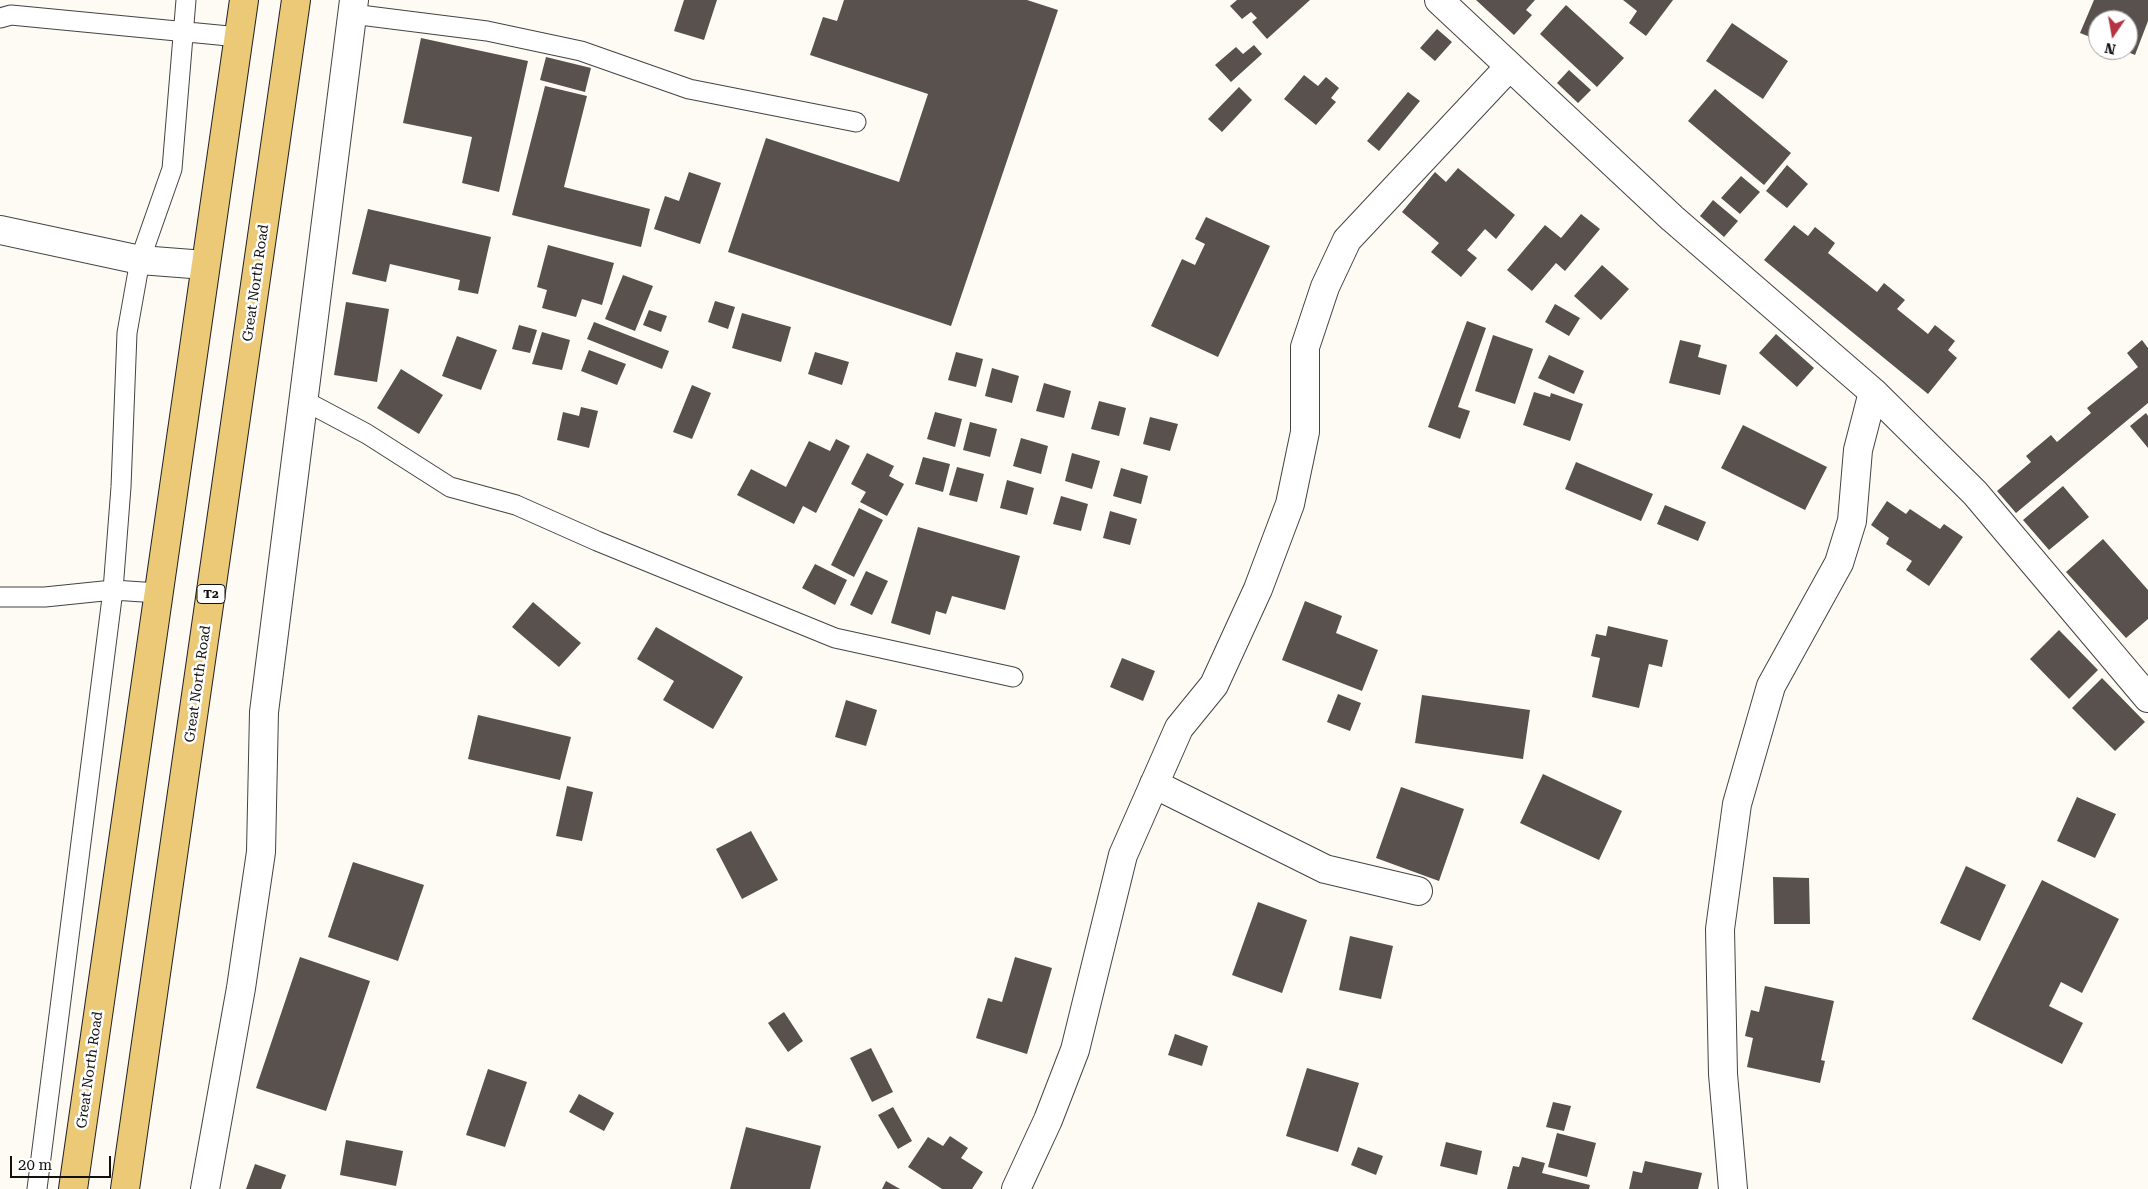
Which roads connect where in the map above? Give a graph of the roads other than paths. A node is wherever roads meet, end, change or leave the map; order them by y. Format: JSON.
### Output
{"nodes":[{"id":1,"x":186,"y":0,"type":"edge"},
{"id":2,"x":244,"y":0,"type":"edge"},
{"id":3,"x":296,"y":0,"type":"edge"},
{"id":4,"x":1439,"y":0,"type":"edge"},
{"id":5,"x":353,"y":7,"type":"edge"},
{"id":6,"x":0,"y":18,"type":"edge"},
{"id":7,"x":183,"y":33,"type":"junction"},
{"id":8,"x":238,"y":37,"type":"junction"},
{"id":9,"x":1509,"y":67,"type":"junction"},
{"id":10,"x":856,"y":122,"type":"dead end"},
{"id":11,"x":0,"y":230,"type":"edge"},
{"id":12,"x":140,"y":260,"type":"junction"},
{"id":13,"x":205,"y":265,"type":"junction"},
{"id":14,"x":1873,"y":392,"type":"junction"},
{"id":15,"x":305,"y":402,"type":"junction"},
{"id":16,"x":113,"y":590,"type":"junction"},
{"id":17,"x":158,"y":592,"type":"junction"},
{"id":18,"x":0,"y":597,"type":"edge"},
{"id":19,"x":1013,"y":677,"type":"dead end"},
{"id":20,"x":2148,"y":698,"type":"edge"},
{"id":21,"x":1154,"y":784,"type":"junction"},
{"id":22,"x":1418,"y":891,"type":"dead end"},
{"id":23,"x":37,"y":1189,"type":"edge"},
{"id":24,"x":74,"y":1189,"type":"edge"},
{"id":25,"x":125,"y":1189,"type":"edge"},
{"id":26,"x":205,"y":1189,"type":"edge"},
{"id":27,"x":1016,"y":1189,"type":"edge"},
{"id":28,"x":1733,"y":1189,"type":"edge"}],
"edges":[{"from":1,"to":7,"type":"lane"},
{"from":2,"to":8,"type":"main road","name":"Great North Road"},
{"from":3,"to":25,"type":"main road","name":"Great North Road","number":"T2"},
{"from":4,"to":9,"type":"street"},
{"from":5,"to":10,"type":"lane"},
{"from":5,"to":15,"type":"street"},
{"from":6,"to":7,"type":"lane"},
{"from":7,"to":8,"type":"lane"},
{"from":7,"to":12,"type":"lane"},
{"from":8,"to":13,"type":"main road","name":"Great North Road"},
{"from":9,"to":14,"type":"street"},
{"from":9,"to":21,"type":"street"},
{"from":11,"to":12,"type":"street"},
{"from":12,"to":13,"type":"street"},
{"from":12,"to":16,"type":"lane"},
{"from":13,"to":17,"type":"main road","name":"Great North Road"},
{"from":14,"to":20,"type":"street"},
{"from":14,"to":28,"type":"street"},
{"from":15,"to":19,"type":"lane"},
{"from":15,"to":26,"type":"street"},
{"from":16,"to":17,"type":"lane"},
{"from":16,"to":18,"type":"lane"},
{"from":16,"to":23,"type":"lane"},
{"from":17,"to":24,"type":"main road","name":"Great North Road"},
{"from":21,"to":22,"type":"street"},
{"from":21,"to":27,"type":"street"}]}
